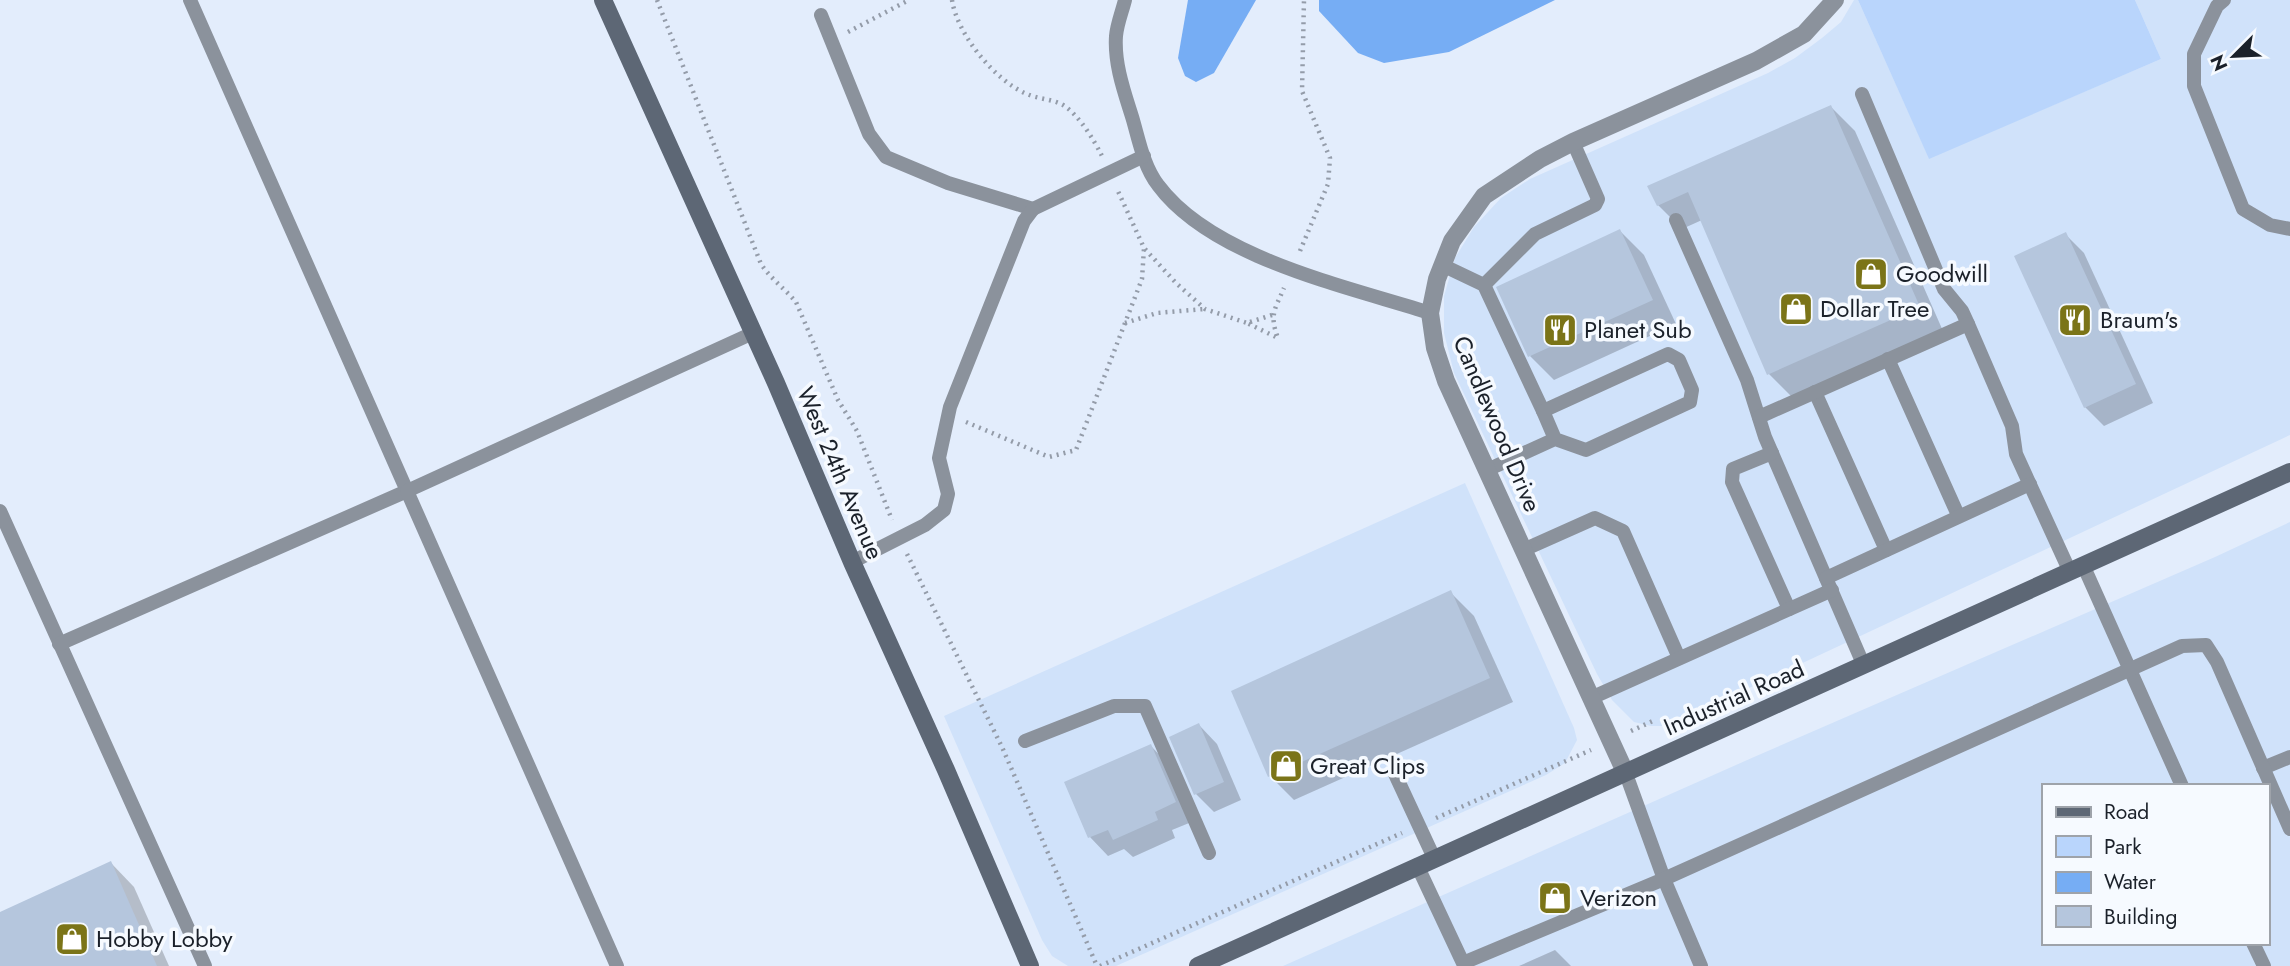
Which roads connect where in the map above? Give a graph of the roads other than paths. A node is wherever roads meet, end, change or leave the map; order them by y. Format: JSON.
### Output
{"nodes":[{"id":1,"x":190,"y":0,"type":"edge"},
{"id":2,"x":603,"y":0,"type":"edge"},
{"id":3,"x":1125,"y":0,"type":"edge"},
{"id":4,"x":1835,"y":0,"type":"edge"},
{"id":5,"x":2224,"y":0,"type":"edge"},
{"id":6,"x":821,"y":15,"type":"dead end"},
{"id":7,"x":1862,"y":94,"type":"dead end"},
{"id":8,"x":1573,"y":142,"type":"junction"},
{"id":9,"x":1144,"y":156,"type":"junction"},
{"id":10,"x":1033,"y":209,"type":"junction"},
{"id":11,"x":1676,"y":220,"type":"dead end"},
{"id":12,"x":2290,"y":229,"type":"edge"},
{"id":13,"x":1442,"y":265,"type":"junction"},
{"id":14,"x":1484,"y":285,"type":"junction"},
{"id":15,"x":1430,"y":313,"type":"junction"},
{"id":16,"x":1968,"y":324,"type":"junction"},
{"id":17,"x":753,"y":333,"type":"junction"},
{"id":18,"x":1888,"y":359,"type":"junction"},
{"id":19,"x":1815,"y":392,"type":"junction"},
{"id":20,"x":1543,"y":411,"type":"junction"},
{"id":21,"x":1759,"y":417,"type":"junction"},
{"id":22,"x":1555,"y":439,"type":"junction"},
{"id":23,"x":1772,"y":453,"type":"junction"},
{"id":24,"x":1487,"y":470,"type":"junction"},
{"id":25,"x":2290,"y":472,"type":"edge"},
{"id":26,"x":2030,"y":484,"type":"junction"},
{"id":27,"x":407,"y":491,"type":"junction"},
{"id":28,"x":0,"y":511,"type":"edge"},
{"id":29,"x":1958,"y":515,"type":"junction"},
{"id":30,"x":1523,"y":550,"type":"junction"},
{"id":31,"x":1886,"y":550,"type":"junction"},
{"id":32,"x":852,"y":562,"type":"junction"},
{"id":33,"x":2077,"y":570,"type":"junction"},
{"id":34,"x":1829,"y":584,"type":"junction"},
{"id":35,"x":1789,"y":609,"type":"junction"},
{"id":36,"x":59,"y":644,"type":"junction"},
{"id":37,"x":1679,"y":659,"type":"junction"},
{"id":38,"x":1864,"y":666,"type":"junction"},
{"id":39,"x":2129,"y":669,"type":"junction"},
{"id":40,"x":1591,"y":698,"type":"junction"},
{"id":41,"x":1025,"y":741,"type":"dead end"},
{"id":42,"x":2290,"y":757,"type":"edge"},
{"id":43,"x":2263,"y":768,"type":"junction"},
{"id":44,"x":1395,"y":774,"type":"dead end"},
{"id":45,"x":1626,"y":774,"type":"junction"},
{"id":46,"x":2181,"y":784,"type":"edge"},
{"id":47,"x":2290,"y":829,"type":"edge"},
{"id":48,"x":1209,"y":853,"type":"dead end"},
{"id":49,"x":1434,"y":858,"type":"junction"},
{"id":50,"x":1417,"y":865,"type":"junction"},
{"id":51,"x":1664,"y":878,"type":"junction"},
{"id":52,"x":2254,"y":945,"type":"edge"},
{"id":53,"x":1207,"y":964,"type":"edge"},
{"id":54,"x":205,"y":966,"type":"edge"},
{"id":55,"x":617,"y":966,"type":"edge"},
{"id":56,"x":1030,"y":966,"type":"edge"},
{"id":57,"x":1702,"y":966,"type":"edge"},
{"id":58,"x":2264,"y":966,"type":"edge"}],
"edges":[{"from":1,"to":27,"type":"lane"},
{"from":2,"to":17,"type":"street","name":"West 24th Avenue"},
{"from":3,"to":9,"type":"lane"},
{"from":4,"to":8,"type":"street","name":"Candlewood Drive"},
{"from":5,"to":12,"type":"lane"},
{"from":6,"to":10,"type":"lane"},
{"from":7,"to":16,"type":"lane"},
{"from":8,"to":13,"type":"street","name":"Candlewood Drive"},
{"from":8,"to":14,"type":"lane"},
{"from":9,"to":10,"type":"lane"},
{"from":9,"to":15,"type":"lane"},
{"from":10,"to":32,"type":"lane"},
{"from":11,"to":21,"type":"lane"},
{"from":13,"to":14,"type":"lane"},
{"from":13,"to":15,"type":"street","name":"Candlewood Drive"},
{"from":14,"to":20,"type":"lane"},
{"from":15,"to":24,"type":"street","name":"Candlewood Drive"},
{"from":16,"to":18,"type":"lane"},
{"from":16,"to":26,"type":"lane"},
{"from":17,"to":27,"type":"lane"},
{"from":17,"to":32,"type":"street","name":"West 24th Avenue"},
{"from":18,"to":19,"type":"lane"},
{"from":18,"to":29,"type":"lane"},
{"from":19,"to":21,"type":"lane"},
{"from":19,"to":31,"type":"lane"},
{"from":20,"to":22,"type":"lane"},
{"from":20,"to":22,"type":"lane"},
{"from":21,"to":23,"type":"lane"},
{"from":22,"to":24,"type":"lane"},
{"from":23,"to":34,"type":"lane"},
{"from":23,"to":35,"type":"lane"},
{"from":24,"to":30,"type":"street","name":"Candlewood Drive"},
{"from":25,"to":33,"type":"street","name":"Industrial Road"},
{"from":26,"to":29,"type":"lane"},
{"from":26,"to":33,"type":"lane"},
{"from":27,"to":36,"type":"lane"},
{"from":27,"to":55,"type":"lane"},
{"from":28,"to":36,"type":"lane"},
{"from":29,"to":31,"type":"lane"},
{"from":30,"to":37,"type":"lane"},
{"from":30,"to":40,"type":"street","name":"Candlewood Drive"},
{"from":31,"to":34,"type":"lane"},
{"from":32,"to":56,"type":"street","name":"West 24th Avenue"},
{"from":33,"to":38,"type":"street","name":"Industrial Road"},
{"from":33,"to":39,"type":"lane"},
{"from":34,"to":35,"type":"lane"},
{"from":34,"to":38,"type":"lane"},
{"from":35,"to":37,"type":"lane"},
{"from":36,"to":54,"type":"lane"},
{"from":37,"to":40,"type":"lane"},
{"from":38,"to":45,"type":"street","name":"Industrial Road"},
{"from":39,"to":43,"type":"lane"},
{"from":39,"to":46,"type":"lane"},
{"from":39,"to":51,"type":"lane"},
{"from":40,"to":45,"type":"street","name":"Candlewood Drive"},
{"from":41,"to":48,"type":"lane"},
{"from":42,"to":43,"type":"lane"},
{"from":43,"to":47,"type":"lane"},
{"from":44,"to":49,"type":"lane"},
{"from":45,"to":49,"type":"street","name":"Industrial Road"},
{"from":45,"to":51,"type":"lane"},
{"from":49,"to":50,"type":"street","name":"Industrial Road"},
{"from":50,"to":51,"type":"lane"},
{"from":50,"to":53,"type":"street","name":"Industrial Road"},
{"from":51,"to":57,"type":"lane"},
{"from":52,"to":58,"type":"lane"}]}
